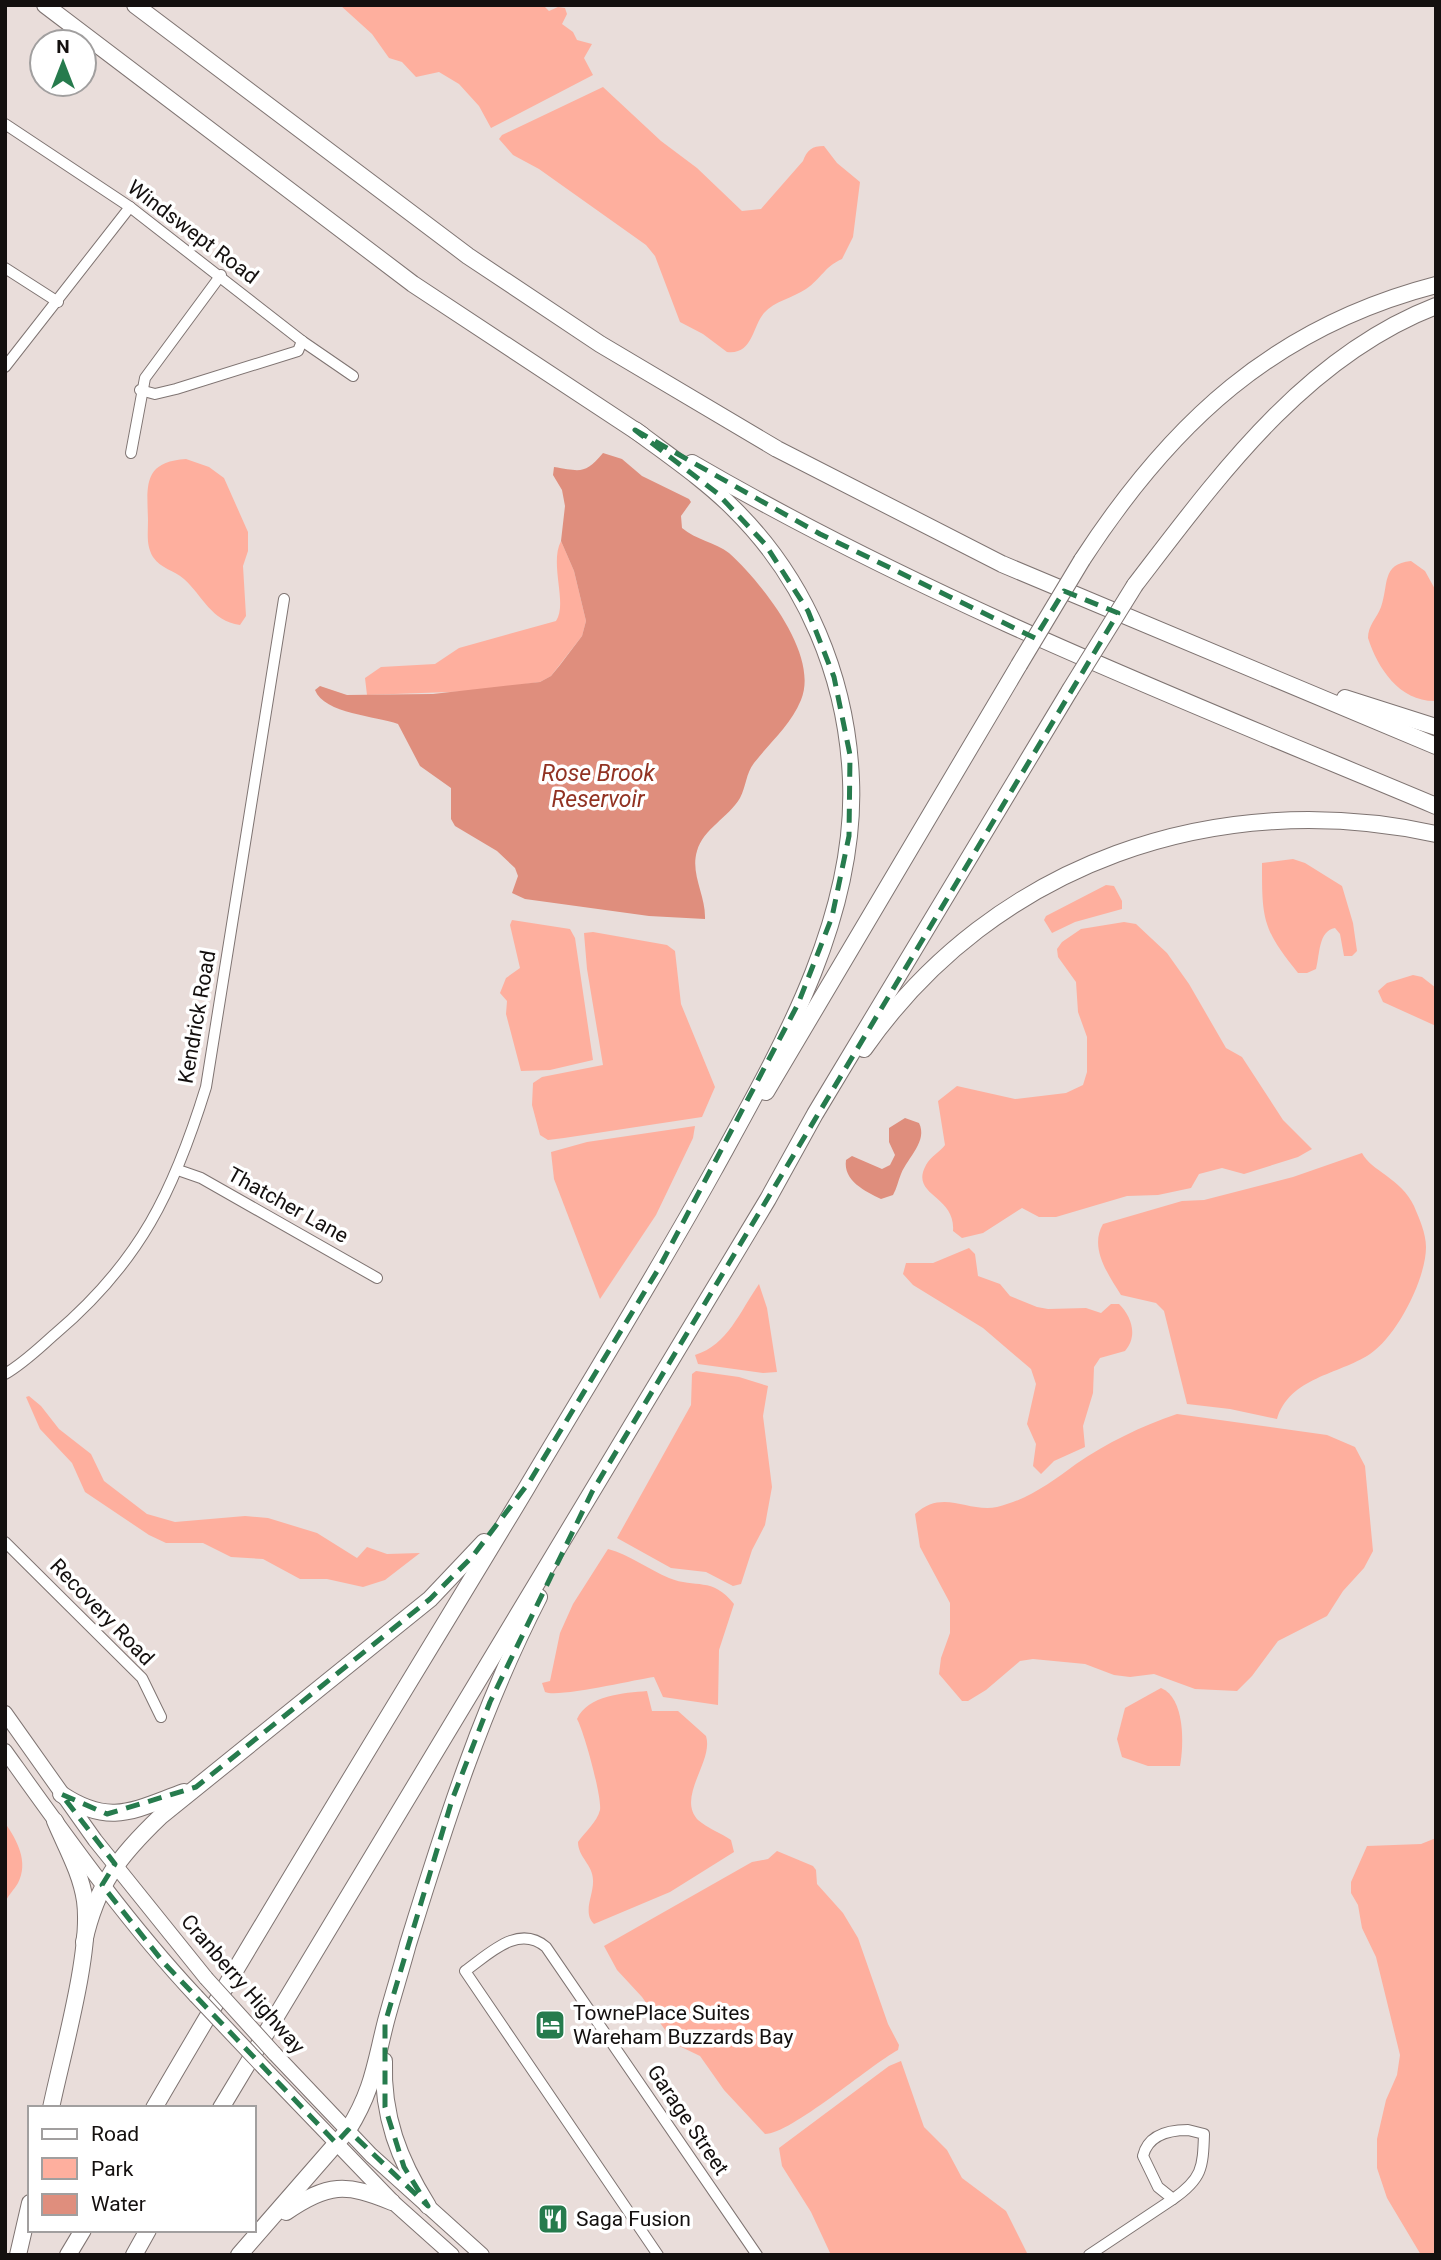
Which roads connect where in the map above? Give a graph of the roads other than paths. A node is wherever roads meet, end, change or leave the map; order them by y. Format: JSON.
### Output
{"nodes":[{"id":1,"x":45,"y":5,"type":"edge"},
{"id":2,"x":135,"y":5,"type":"edge"},
{"id":3,"x":5,"y":124,"type":"edge"},
{"id":4,"x":130,"y":207,"type":"junction"},
{"id":5,"x":5,"y":268,"type":"edge"},
{"id":6,"x":221,"y":275,"type":"junction"},
{"id":7,"x":1436,"y":285,"type":"edge"},
{"id":8,"x":58,"y":302,"type":"junction"},
{"id":9,"x":1436,"y":306,"type":"edge"},
{"id":10,"x":302,"y":341,"type":"junction"},
{"id":11,"x":5,"y":367,"type":"edge"},
{"id":12,"x":353,"y":376,"type":"dead end"},
{"id":13,"x":141,"y":390,"type":"junction"},
{"id":14,"x":635,"y":430,"type":"junction"},
{"id":15,"x":131,"y":453,"type":"dead end"},
{"id":16,"x":284,"y":599,"type":"dead end"},
{"id":17,"x":1246,"y":668,"type":"junction"},
{"id":18,"x":1436,"y":727,"type":"edge"},
{"id":19,"x":1436,"y":747,"type":"edge"},
{"id":20,"x":1436,"y":806,"type":"edge"},
{"id":21,"x":1436,"y":834,"type":"edge"},
{"id":22,"x":722,"y":1154,"type":"junction"},
{"id":23,"x":178,"y":1170,"type":"junction"},
{"id":24,"x":768,"y":1199,"type":"junction"},
{"id":25,"x":377,"y":1278,"type":"dead end"},
{"id":26,"x":5,"y":1374,"type":"edge"},
{"id":27,"x":530,"y":1482,"type":"junction"},
{"id":28,"x":592,"y":1492,"type":"junction"},
{"id":29,"x":5,"y":1542,"type":"edge"},
{"id":30,"x":5,"y":1713,"type":"edge"},
{"id":31,"x":161,"y":1717,"type":"dead end"},
{"id":32,"x":5,"y":1751,"type":"edge"},
{"id":33,"x":196,"y":1787,"type":"junction"},
{"id":34,"x":61,"y":1794,"type":"junction"},
{"id":35,"x":55,"y":1821,"type":"junction"},
{"id":36,"x":115,"y":1864,"type":"junction"},
{"id":37,"x":102,"y":1885,"type":"junction"},
{"id":38,"x":84,"y":1942,"type":"junction"},
{"id":39,"x":386,"y":2023,"type":"junction"},
{"id":40,"x":51,"y":2106,"type":"edge"},
{"id":41,"x":155,"y":2106,"type":"edge"},
{"id":42,"x":222,"y":2106,"type":"edge"},
{"id":43,"x":348,"y":2130,"type":"junction"},
{"id":44,"x":336,"y":2143,"type":"junction"},
{"id":45,"x":1173,"y":2199,"type":"junction"},
{"id":46,"x":393,"y":2202,"type":"junction"},
{"id":47,"x":428,"y":2206,"type":"junction"},
{"id":48,"x":28,"y":2212,"type":"edge"},
{"id":49,"x":267,"y":2226,"type":"junction"},
{"id":50,"x":82,"y":2232,"type":"edge"},
{"id":51,"x":147,"y":2232,"type":"edge"},
{"id":52,"x":18,"y":2255,"type":"edge"},
{"id":53,"x":68,"y":2255,"type":"edge"},
{"id":54,"x":134,"y":2255,"type":"edge"},
{"id":55,"x":239,"y":2255,"type":"edge"},
{"id":56,"x":452,"y":2255,"type":"edge"},
{"id":57,"x":482,"y":2255,"type":"edge"},
{"id":58,"x":658,"y":2255,"type":"edge"},
{"id":59,"x":757,"y":2255,"type":"edge"},
{"id":60,"x":1089,"y":2255,"type":"edge"}],
"edges":[{"from":1,"to":14,"type":"highway"},
{"from":2,"to":17,"type":"highway"},
{"from":3,"to":4,"type":"street","name":"Windswept Road"},
{"from":4,"to":6,"type":"street","name":"Windswept Road"},
{"from":4,"to":8,"type":"street"},
{"from":5,"to":8,"type":"street"},
{"from":6,"to":10,"type":"street","name":"Windswept Road"},
{"from":6,"to":13,"type":"street"},
{"from":7,"to":22,"type":"highway","bridge":true},
{"from":8,"to":11,"type":"street"},
{"from":9,"to":24,"type":"highway","bridge":true},
{"from":10,"to":12,"type":"street","name":"Windswept Road"},
{"from":10,"to":13,"type":"street"},
{"from":13,"to":15,"type":"street"},
{"from":14,"to":20,"type":"highway"},
{"from":14,"to":22,"type":"highway"},
{"from":16,"to":23,"type":"street","name":"Kendrick Road"},
{"from":17,"to":18,"type":"highway"},
{"from":17,"to":19,"type":"highway"},
{"from":21,"to":24,"type":"highway"},
{"from":22,"to":27,"type":"highway"},
{"from":23,"to":25,"type":"street","name":"Thatcher Lane"},
{"from":23,"to":26,"type":"street","name":"Kendrick Road"},
{"from":24,"to":28,"type":"highway"},
{"from":27,"to":33,"type":"highway"},
{"from":27,"to":41,"type":"highway"},
{"from":28,"to":39,"type":"highway"},
{"from":28,"to":42,"type":"highway"},
{"from":29,"to":31,"type":"street","name":"Recovery Road"},
{"from":30,"to":34,"type":"main road","name":"Cranberry Highway"},
{"from":32,"to":35,"type":"main road","name":"Cranberry Highway"},
{"from":33,"to":34,"type":"highway"},
{"from":33,"to":36,"type":"highway"},
{"from":34,"to":36,"type":"main road","name":"Cranberry Highway"},
{"from":35,"to":37,"type":"main road","name":"Cranberry Highway"},
{"from":35,"to":38,"type":"highway"},
{"from":36,"to":37,"type":"highway"},
{"from":36,"to":43,"type":"main road","name":"Cranberry Highway","bridge":true},
{"from":37,"to":38,"type":"highway"},
{"from":37,"to":44,"type":"main road","name":"Cranberry Highway","bridge":true},
{"from":38,"to":40,"type":"highway"},
{"from":39,"to":43,"type":"highway"},
{"from":39,"to":47,"type":"highway"},
{"from":43,"to":44,"type":"highway"},
{"from":43,"to":47,"type":"main road","name":"Cranberry Highway"},
{"from":44,"to":46,"type":"main road","name":"Cranberry Highway"},
{"from":44,"to":49,"type":"highway"},
{"from":45,"to":45,"type":"street"},
{"from":45,"to":60,"type":"street"},
{"from":46,"to":49,"type":"highway"},
{"from":46,"to":56,"type":"main road","name":"Cranberry Highway"},
{"from":47,"to":57,"type":"main road","name":"Cranberry Highway"},
{"from":48,"to":52,"type":"highway"},
{"from":49,"to":55,"type":"highway"},
{"from":50,"to":53,"type":"highway"},
{"from":51,"to":54,"type":"highway"},
{"from":58,"to":59,"type":"street","name":"Garage Street"}]}
